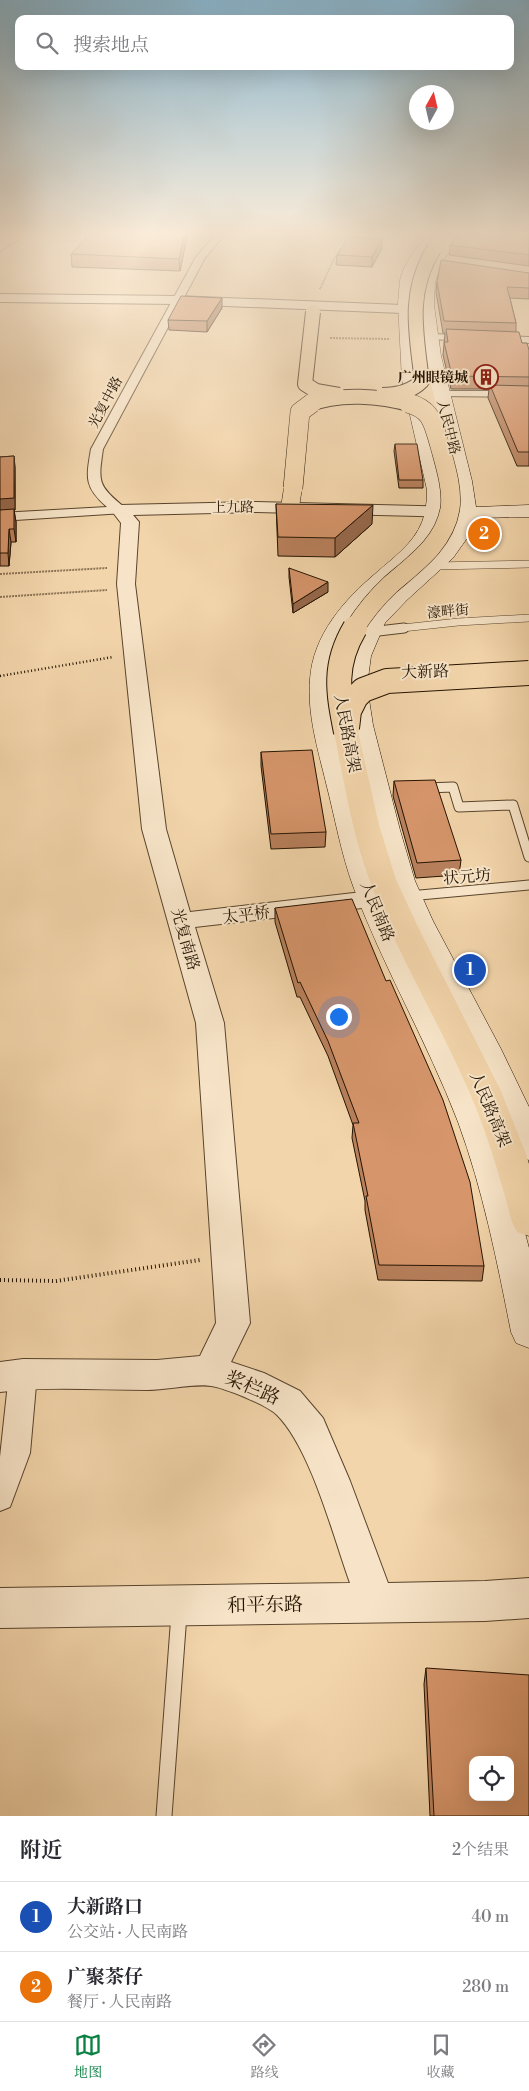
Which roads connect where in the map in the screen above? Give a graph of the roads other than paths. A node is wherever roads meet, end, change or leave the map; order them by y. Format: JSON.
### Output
{"nodes":[{"id":1,"x":168,"y":317,"type":"edge"},
{"id":2,"x":312,"y":317,"type":"edge"},
{"id":3,"x":405,"y":317,"type":"edge"},
{"id":4,"x":416,"y":317,"type":"edge"},
{"id":5,"x":428,"y":317,"type":"edge"},
{"id":6,"x":430,"y":337,"type":"junction"},
{"id":7,"x":529,"y":340,"type":"edge"},
{"id":8,"x":422,"y":381,"type":"junction"},
{"id":9,"x":441,"y":394,"type":"junction"},
{"id":10,"x":529,"y":394,"type":"edge"},
{"id":11,"x":431,"y":416,"type":"junction"},
{"id":12,"x":290,"y":507,"type":"junction"},
{"id":13,"x":119,"y":510,"type":"junction"},
{"id":14,"x":529,"y":511,"type":"edge"},
{"id":15,"x":435,"y":512,"type":"junction"},
{"id":16,"x":467,"y":513,"type":"junction"},
{"id":17,"x":0,"y":516,"type":"edge"},
{"id":18,"x":529,"y":564,"type":"edge"},
{"id":19,"x":432,"y":566,"type":"junction"},
{"id":20,"x":529,"y":618,"type":"edge"},
{"id":21,"x":370,"y":632,"type":"junction"},
{"id":22,"x":527,"y":672,"type":"edge"},
{"id":23,"x":321,"y":674,"type":"junction"},
{"id":24,"x":355,"y":674,"type":"junction"},
{"id":25,"x":346,"y":732,"type":"junction"},
{"id":26,"x":415,"y":788,"type":"edge"},
{"id":27,"x":529,"y":857,"type":"edge"},
{"id":28,"x":529,"y":885,"type":"edge"},
{"id":29,"x":408,"y":896,"type":"junction"},
{"id":30,"x":371,"y":899,"type":"junction"},
{"id":31,"x":180,"y":921,"type":"junction"},
{"id":32,"x":529,"y":1147,"type":"edge"},
{"id":33,"x":529,"y":1222,"type":"edge"},
{"id":34,"x":529,"y":1332,"type":"edge"},
{"id":35,"x":210,"y":1370,"type":"junction"},
{"id":36,"x":11,"y":1375,"type":"edge"},
{"id":37,"x":0,"y":1497,"type":"edge"},
{"id":38,"x":529,"y":1598,"type":"edge"},
{"id":39,"x":376,"y":1602,"type":"junction"},
{"id":40,"x":180,"y":1605,"type":"junction"},
{"id":41,"x":0,"y":1608,"type":"edge"},
{"id":42,"x":164,"y":1816,"type":"edge"}],
"edges":[{"from":1,"to":13,"type":"street","name":"光复中路"},
{"from":2,"to":8,"type":"main road","bridge":true},
{"from":3,"to":15,"type":"main road","name":"人民中路"},
{"from":4,"to":8,"type":"main road","name":"人民路高架","bridge":true},
{"from":5,"to":6,"type":"main road","name":"人民中路"},
{"from":6,"to":7,"type":"street"},
{"from":6,"to":9,"type":"main road","name":"人民中路"},
{"from":8,"to":11,"type":"main road","name":"人民路高架"},
{"from":9,"to":10,"type":"street"},
{"from":9,"to":16,"type":"main road","name":"人民中路"},
{"from":11,"to":12,"type":"main road","bridge":true},
{"from":11,"to":25,"type":"main road","name":"人民路高架","bridge":true},
{"from":12,"to":13,"type":"street","name":"上九路"},
{"from":12,"to":15,"type":"street","name":"上九路"},
{"from":13,"to":17,"type":"street","name":"上九路"},
{"from":13,"to":31,"type":"street","name":"光复南路"},
{"from":14,"to":16,"type":"main road"},
{"from":15,"to":16,"type":"street","name":"上九路"},
{"from":15,"to":23,"type":"main road","name":"人民南路"},
{"from":16,"to":19,"type":"main road","name":"人民南路"},
{"from":18,"to":19,"type":"lane"},
{"from":19,"to":21,"type":"main road","name":"人民南路"},
{"from":20,"to":21,"type":"lane","name":"濠畔街"},
{"from":21,"to":24,"type":"main road","name":"人民南路"},
{"from":22,"to":24,"type":"street","name":"大新路"},
{"from":22,"to":25,"type":"main road","bridge":true},
{"from":23,"to":24,"type":"street","name":"大新路"},
{"from":23,"to":30,"type":"main road","name":"人民南路"},
{"from":24,"to":29,"type":"main road","name":"人民南路"},
{"from":25,"to":33,"type":"main road","name":"人民路高架"},
{"from":26,"to":27,"type":"lane"},
{"from":28,"to":29,"type":"lane","name":"状元坊"},
{"from":29,"to":32,"type":"main road","name":"人民南路"},
{"from":30,"to":31,"type":"street","name":"太平桥"},
{"from":30,"to":34,"type":"main road","name":"人民南路"},
{"from":31,"to":35,"type":"street","name":"光复南路"},
{"from":35,"to":36,"type":"street","name":"桨栏路"},
{"from":35,"to":39,"type":"street","name":"桨栏路"},
{"from":36,"to":37,"type":"street"},
{"from":38,"to":39,"type":"street","name":"和平东路"},
{"from":39,"to":40,"type":"street","name":"和平东路"},
{"from":40,"to":41,"type":"street","name":"和平东路"},
{"from":40,"to":42,"type":"lane"}]}
